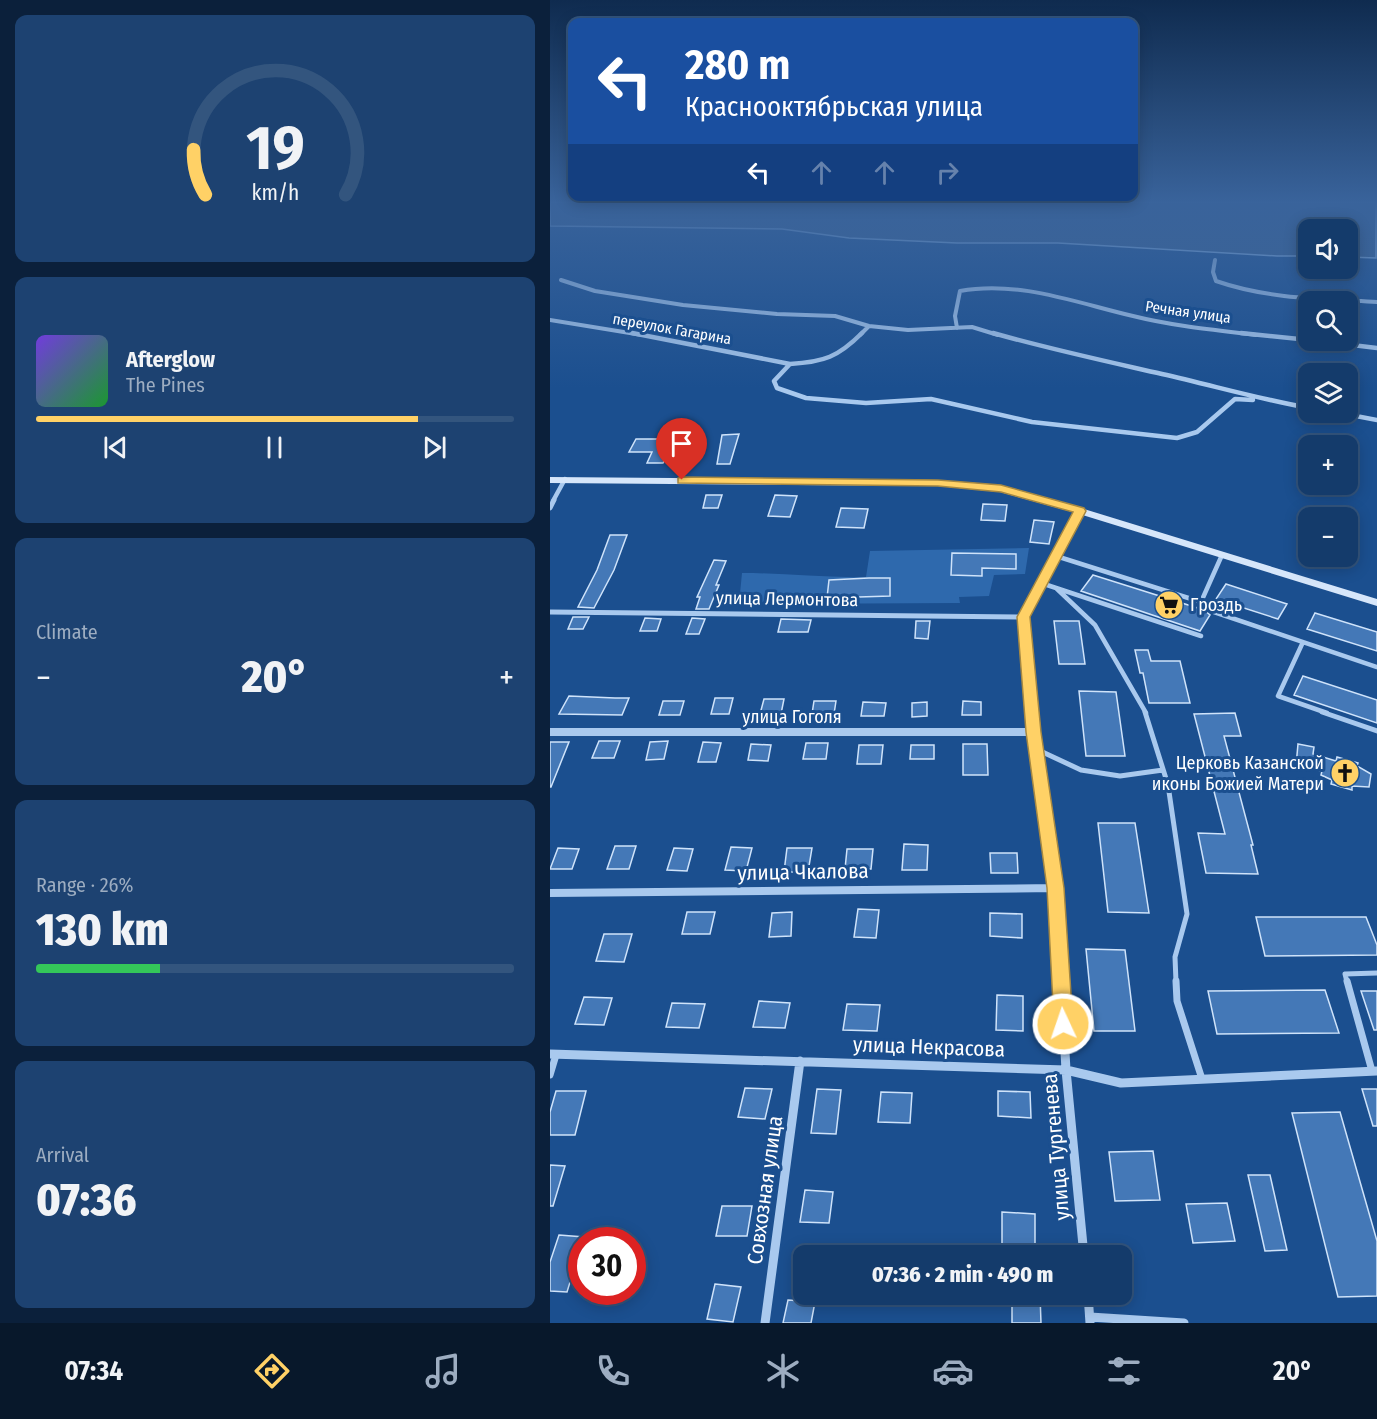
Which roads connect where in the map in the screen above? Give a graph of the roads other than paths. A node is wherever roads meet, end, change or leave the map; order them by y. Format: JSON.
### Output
{"nodes":[{"id":1,"x":1214,"y":264,"type":"edge"},
{"id":2,"x":561,"y":280,"type":"dead end"},
{"id":3,"x":1376,"y":302,"type":"edge"},
{"id":4,"x":550,"y":320,"type":"edge"},
{"id":5,"x":869,"y":326,"type":"junction"},
{"id":6,"x":957,"y":328,"type":"junction"},
{"id":7,"x":1298,"y":339,"type":"edge"},
{"id":8,"x":1358,"y":346,"type":"edge"},
{"id":9,"x":1376,"y":348,"type":"edge"},
{"id":10,"x":790,"y":364,"type":"junction"},
{"id":11,"x":1274,"y":402,"type":"junction"},
{"id":12,"x":1298,"y":406,"type":"edge"},
{"id":13,"x":1358,"y":416,"type":"edge"},
{"id":14,"x":1376,"y":420,"type":"edge"},
{"id":15,"x":565,"y":479,"type":"junction"},
{"id":16,"x":550,"y":480,"type":"edge"},
{"id":17,"x":550,"y":508,"type":"edge"},
{"id":18,"x":1080,"y":511,"type":"junction"},
{"id":19,"x":1222,"y":555,"type":"junction"},
{"id":20,"x":1056,"y":556,"type":"junction"},
{"id":21,"x":1041,"y":583,"type":"junction"},
{"id":22,"x":1056,"y":588,"type":"junction"},
{"id":23,"x":1201,"y":602,"type":"junction"},
{"id":24,"x":1376,"y":603,"type":"edge"},
{"id":25,"x":550,"y":612,"type":"edge"},
{"id":26,"x":1023,"y":617,"type":"junction"},
{"id":27,"x":1201,"y":636,"type":"dead end"},
{"id":28,"x":1303,"y":642,"type":"junction"},
{"id":29,"x":1376,"y":667,"type":"edge"},
{"id":30,"x":1376,"y":730,"type":"edge"},
{"id":31,"x":550,"y":732,"type":"edge"},
{"id":32,"x":1033,"y":732,"type":"junction"},
{"id":33,"x":1036,"y":749,"type":"junction"},
{"id":34,"x":1163,"y":770,"type":"junction"},
{"id":35,"x":1056,"y":888,"type":"junction"},
{"id":36,"x":550,"y":893,"type":"edge"},
{"id":37,"x":1376,"y":973,"type":"edge"},
{"id":38,"x":553,"y":1054,"type":"edge"},
{"id":39,"x":800,"y":1061,"type":"junction"},
{"id":40,"x":1066,"y":1070,"type":"junction"},
{"id":41,"x":1374,"y":1071,"type":"edge"},
{"id":42,"x":550,"y":1075,"type":"edge"},
{"id":43,"x":1202,"y":1079,"type":"junction"},
{"id":44,"x":1083,"y":1245,"type":"edge"},
{"id":45,"x":1089,"y":1305,"type":"edge"},
{"id":46,"x":1090,"y":1320,"type":"edge"},
{"id":47,"x":765,"y":1323,"type":"edge"},
{"id":48,"x":1184,"y":1323,"type":"edge"}],
"edges":[{"from":1,"to":3,"type":"street"},
{"from":2,"to":5,"type":"street"},
{"from":4,"to":10,"type":"street","name":"переулок Гагарина"},
{"from":5,"to":6,"type":"street"},
{"from":5,"to":10,"type":"street","name":"переулок Гагарина"},
{"from":6,"to":7,"type":"street","name":"Речная улица"},
{"from":6,"to":11,"type":"street"},
{"from":8,"to":9,"type":"street","name":"Речная улица"},
{"from":10,"to":11,"type":"street"},
{"from":11,"to":12,"type":"street"},
{"from":13,"to":14,"type":"street"},
{"from":15,"to":16,"type":"street"},
{"from":15,"to":17,"type":"street"},
{"from":15,"to":18,"type":"street"},
{"from":18,"to":19,"type":"street"},
{"from":18,"to":20,"type":"street"},
{"from":19,"to":23,"type":"lane"},
{"from":19,"to":24,"type":"street"},
{"from":20,"to":21,"type":"street"},
{"from":20,"to":23,"type":"lane"},
{"from":21,"to":22,"type":"lane"},
{"from":21,"to":26,"type":"street"},
{"from":22,"to":27,"type":"lane"},
{"from":22,"to":34,"type":"lane"},
{"from":23,"to":28,"type":"lane"},
{"from":25,"to":26,"type":"street","name":"улица Лермонтова"},
{"from":26,"to":32,"type":"street","name":"улица Тургенева"},
{"from":28,"to":29,"type":"lane"},
{"from":28,"to":30,"type":"lane"},
{"from":31,"to":32,"type":"street","name":"улица Гоголя"},
{"from":32,"to":33,"type":"street","name":"улица Тургенева"},
{"from":33,"to":34,"type":"lane"},
{"from":33,"to":35,"type":"street","name":"улица Тургенева"},
{"from":34,"to":43,"type":"lane"},
{"from":35,"to":36,"type":"street","name":"улица Чкалова"},
{"from":35,"to":40,"type":"street","name":"улица Тургенева"},
{"from":37,"to":41,"type":"lane"},
{"from":38,"to":39,"type":"street","name":"улица Некрасова"},
{"from":38,"to":42,"type":"lane"},
{"from":39,"to":40,"type":"street","name":"улица Некрасова"},
{"from":39,"to":47,"type":"street","name":"Совхозная улица"},
{"from":40,"to":43,"type":"street","name":"улица Некрасова"},
{"from":40,"to":44,"type":"street","name":"улица Тургенева"},
{"from":41,"to":43,"type":"street","name":"улица Некрасова"},
{"from":45,"to":46,"type":"street"},
{"from":46,"to":48,"type":"street"}]}
